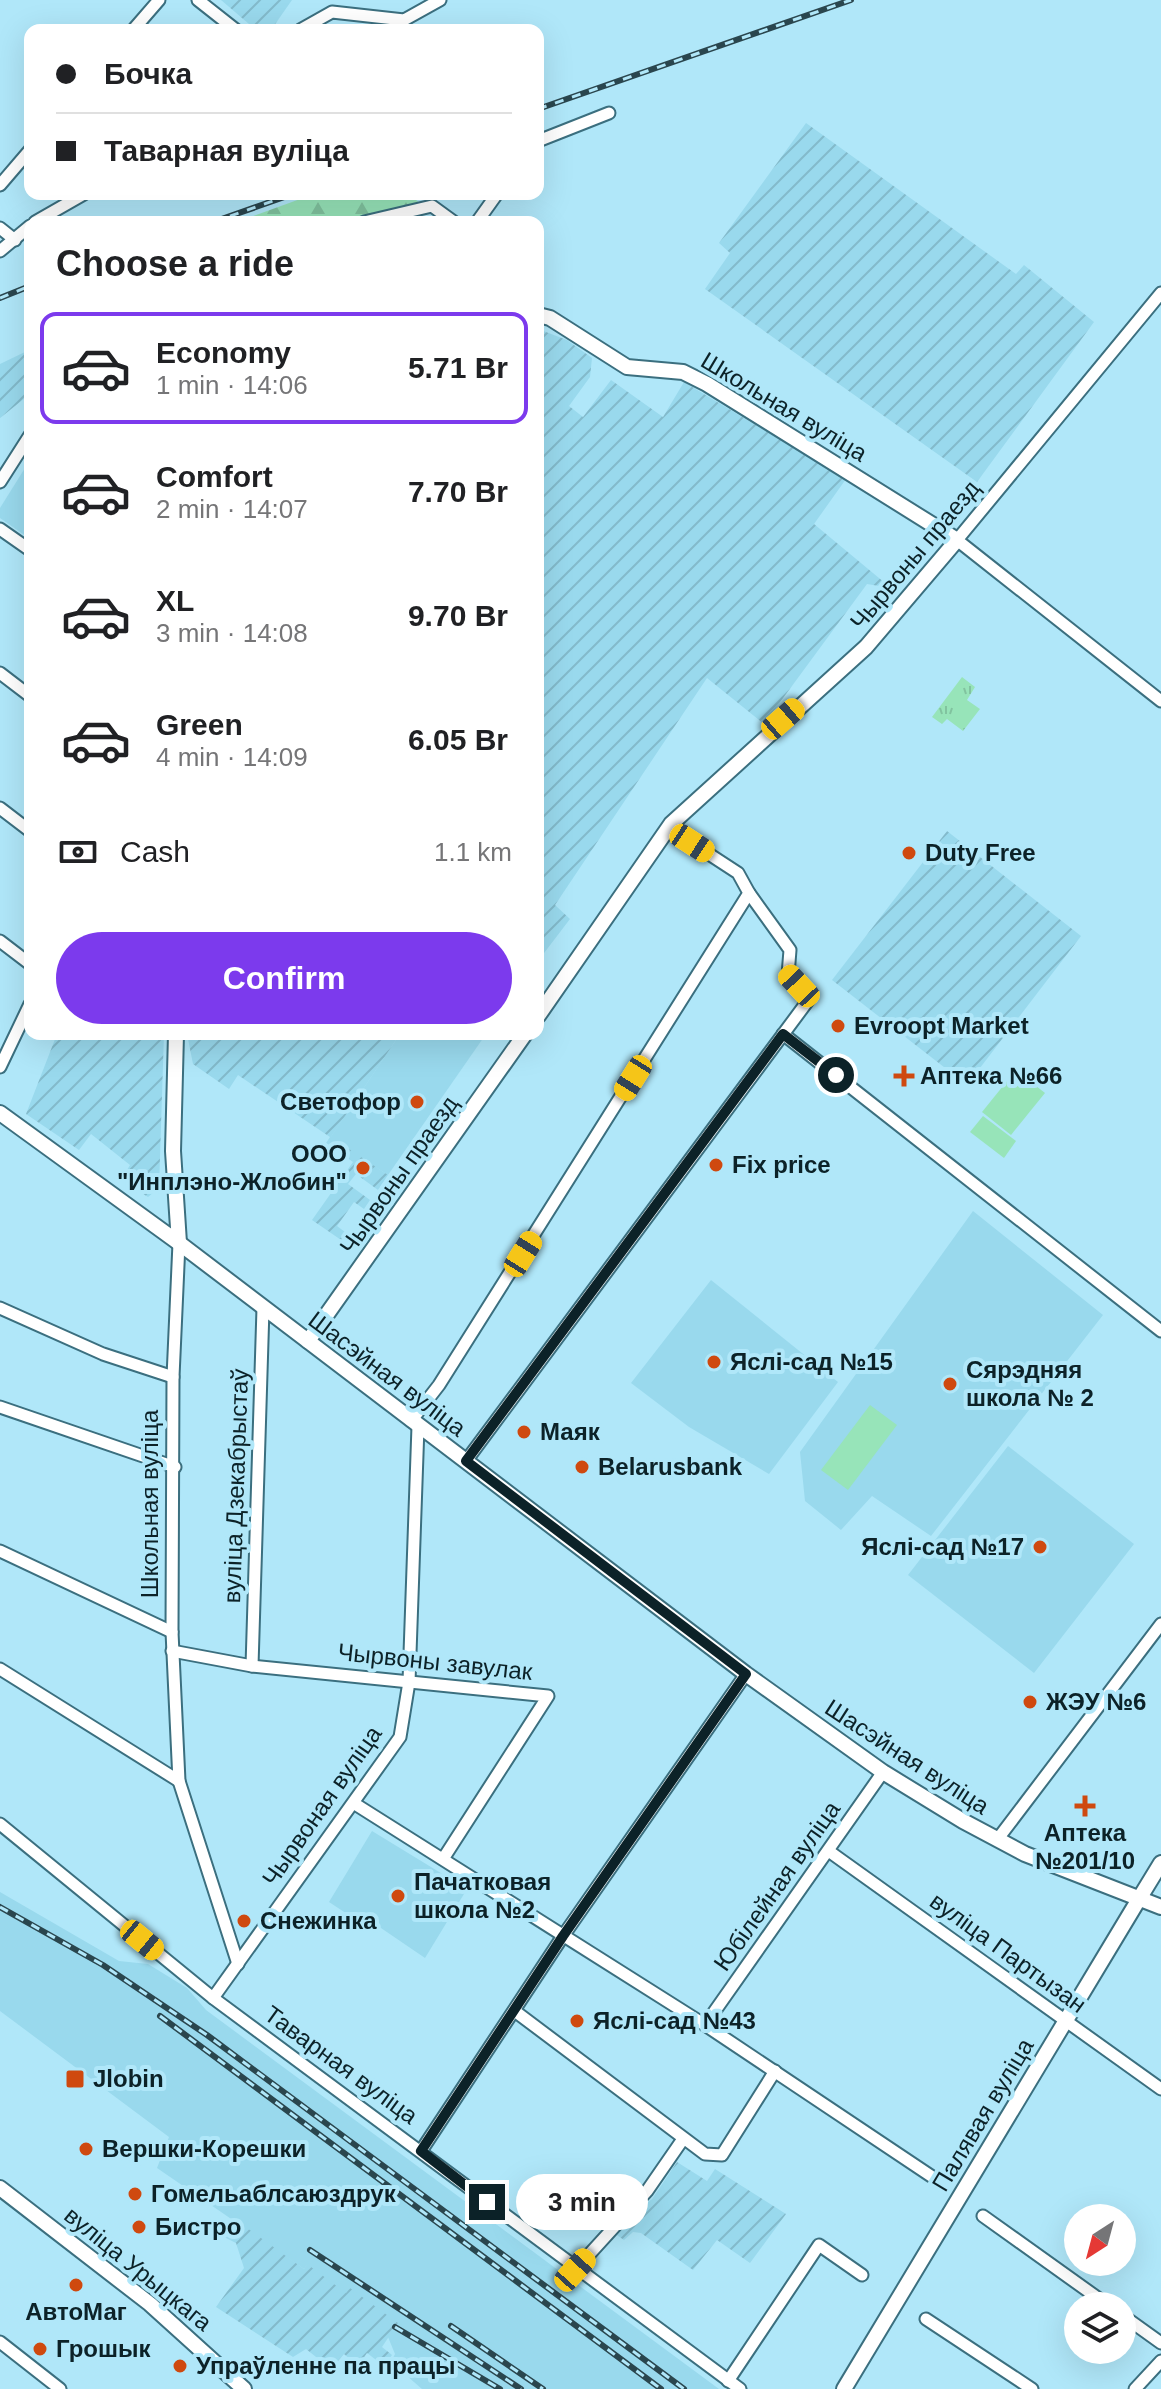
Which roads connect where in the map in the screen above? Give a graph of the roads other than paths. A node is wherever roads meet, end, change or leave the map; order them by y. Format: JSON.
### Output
{"nodes":[{"id":1,"x":159,"y":0,"type":"edge"},
{"id":2,"x":198,"y":0,"type":"edge"},
{"id":3,"x":440,"y":0,"type":"edge"},
{"id":4,"x":138,"y":24,"type":"edge"},
{"id":5,"x":228,"y":24,"type":"edge"},
{"id":6,"x":311,"y":24,"type":"edge"},
{"id":7,"x":609,"y":113,"type":"dead end"},
{"id":8,"x":544,"y":139,"type":"edge"},
{"id":9,"x":24,"y":157,"type":"edge"},
{"id":10,"x":0,"y":185,"type":"edge"},
{"id":11,"x":74,"y":200,"type":"edge"},
{"id":12,"x":46,"y":216,"type":"edge"},
{"id":13,"x":390,"y":216,"type":"edge"},
{"id":14,"x":446,"y":216,"type":"edge"},
{"id":15,"x":0,"y":228,"type":"edge"},
{"id":16,"x":24,"y":232,"type":"edge"},
{"id":17,"x":15,"y":240,"type":"junction"},
{"id":18,"x":0,"y":251,"type":"edge"},
{"id":19,"x":1161,"y":293,"type":"edge"},
{"id":20,"x":544,"y":316,"type":"edge"},
{"id":21,"x":24,"y":444,"type":"edge"},
{"id":22,"x":0,"y":482,"type":"edge"},
{"id":23,"x":0,"y":529,"type":"edge"},
{"id":24,"x":957,"y":540,"type":"junction"},
{"id":25,"x":24,"y":546,"type":"edge"},
{"id":26,"x":0,"y":673,"type":"edge"},
{"id":27,"x":24,"y":691,"type":"edge"},
{"id":28,"x":1161,"y":701,"type":"edge"},
{"id":29,"x":0,"y":808,"type":"edge"},
{"id":30,"x":24,"y":826,"type":"edge"},
{"id":31,"x":669,"y":828,"type":"junction"},
{"id":32,"x":749,"y":893,"type":"junction"},
{"id":33,"x":0,"y":941,"type":"edge"},
{"id":34,"x":24,"y":959,"type":"edge"},
{"id":35,"x":544,"y":1007,"type":"edge"},
{"id":36,"x":24,"y":1017,"type":"edge"},
{"id":37,"x":783,"y":1034,"type":"junction"},
{"id":38,"x":176,"y":1040,"type":"edge"},
{"id":39,"x":521,"y":1040,"type":"edge"},
{"id":40,"x":0,"y":1067,"type":"edge"},
{"id":41,"x":0,"y":1113,"type":"edge"},
{"id":42,"x":179,"y":1243,"type":"junction"},
{"id":43,"x":0,"y":1308,"type":"edge"},
{"id":44,"x":263,"y":1308,"type":"junction"},
{"id":45,"x":1161,"y":1331,"type":"edge"},
{"id":46,"x":308,"y":1341,"type":"junction"},
{"id":47,"x":173,"y":1377,"type":"junction"},
{"id":48,"x":0,"y":1407,"type":"edge"},
{"id":49,"x":414,"y":1423,"type":"junction"},
{"id":50,"x":466,"y":1461,"type":"junction"},
{"id":51,"x":175,"y":1467,"type":"junction"},
{"id":52,"x":0,"y":1551,"type":"edge"},
{"id":53,"x":1161,"y":1624,"type":"edge"},
{"id":54,"x":172,"y":1632,"type":"junction"},
{"id":55,"x":172,"y":1651,"type":"junction"},
{"id":56,"x":252,"y":1666,"type":"junction"},
{"id":57,"x":0,"y":1669,"type":"edge"},
{"id":58,"x":746,"y":1674,"type":"junction"},
{"id":59,"x":409,"y":1682,"type":"junction"},
{"id":60,"x":883,"y":1772,"type":"junction"},
{"id":61,"x":179,"y":1781,"type":"junction"},
{"id":62,"x":355,"y":1804,"type":"junction"},
{"id":63,"x":0,"y":1824,"type":"edge"},
{"id":64,"x":997,"y":1840,"type":"junction"},
{"id":65,"x":830,"y":1852,"type":"junction"},
{"id":66,"x":443,"y":1859,"type":"junction"},
{"id":67,"x":1161,"y":1863,"type":"edge"},
{"id":68,"x":1139,"y":1899,"type":"junction"},
{"id":69,"x":1161,"y":1907,"type":"edge"},
{"id":70,"x":563,"y":1936,"type":"junction"},
{"id":71,"x":238,"y":1964,"type":"junction"},
{"id":72,"x":213,"y":1998,"type":"junction"},
{"id":73,"x":516,"y":2012,"type":"junction"},
{"id":74,"x":1065,"y":2021,"type":"junction"},
{"id":75,"x":705,"y":2025,"type":"junction"},
{"id":76,"x":775,"y":2071,"type":"junction"},
{"id":77,"x":1161,"y":2089,"type":"edge"},
{"id":78,"x":683,"y":2139,"type":"junction"},
{"id":79,"x":421,"y":2151,"type":"junction"},
{"id":80,"x":931,"y":2176,"type":"dead end"},
{"id":81,"x":0,"y":2188,"type":"edge"},
{"id":82,"x":983,"y":2216,"type":"dead end"},
{"id":83,"x":575,"y":2270,"type":"junction"},
{"id":84,"x":862,"y":2275,"type":"dead end"},
{"id":85,"x":1089,"y":2292,"type":"edge"},
{"id":86,"x":926,"y":2319,"type":"dead end"},
{"id":87,"x":1136,"y":2325,"type":"edge"},
{"id":88,"x":0,"y":2342,"type":"edge"},
{"id":89,"x":1161,"y":2343,"type":"edge"},
{"id":90,"x":1161,"y":2361,"type":"edge"},
{"id":91,"x":728,"y":2381,"type":"junction"},
{"id":92,"x":847,"y":2384,"type":"edge"},
{"id":93,"x":60,"y":2389,"type":"edge"},
{"id":94,"x":244,"y":2389,"type":"edge"},
{"id":95,"x":740,"y":2389,"type":"edge"},
{"id":96,"x":1032,"y":2389,"type":"edge"},
{"id":97,"x":1135,"y":2389,"type":"edge"}],
"edges":[{"from":1,"to":4,"type":"street"},
{"from":2,"to":5,"type":"street"},
{"from":3,"to":6,"type":"street"},
{"from":7,"to":8,"type":"street"},
{"from":9,"to":10,"type":"street"},
{"from":11,"to":12,"type":"street"},
{"from":13,"to":14,"type":"street"},
{"from":15,"to":17,"type":"street"},
{"from":16,"to":17,"type":"street"},
{"from":17,"to":18,"type":"street"},
{"from":19,"to":24,"type":"street","name":"Чырвоны праезд"},
{"from":20,"to":24,"type":"main road","name":"Школьная вуліца"},
{"from":21,"to":22,"type":"street"},
{"from":23,"to":25,"type":"street"},
{"from":24,"to":28,"type":"street"},
{"from":24,"to":31,"type":"main road","name":"Чырвоны праезд"},
{"from":26,"to":27,"type":"street"},
{"from":29,"to":30,"type":"street"},
{"from":31,"to":32,"type":"street"},
{"from":31,"to":35,"type":"main road","name":"Чырвоны праезд"},
{"from":32,"to":37,"type":"street"},
{"from":32,"to":49,"type":"street"},
{"from":33,"to":34,"type":"street"},
{"from":36,"to":40,"type":"street"},
{"from":37,"to":45,"type":"street"},
{"from":37,"to":50,"type":"street"},
{"from":38,"to":42,"type":"main road","name":"Школьная вуліца"},
{"from":39,"to":46,"type":"main road","name":"Чырвоны праезд"},
{"from":41,"to":42,"type":"main road","name":"Шасэйная вуліца"},
{"from":42,"to":44,"type":"main road","name":"Шасэйная вуліца"},
{"from":42,"to":47,"type":"street","name":"Школьная вуліца"},
{"from":43,"to":47,"type":"street"},
{"from":44,"to":46,"type":"main road","name":"Шасэйная вуліца"},
{"from":44,"to":56,"type":"street","name":"вуліца Дзекабрыстаў"},
{"from":46,"to":49,"type":"main road","name":"Шасэйная вуліца"},
{"from":47,"to":51,"type":"street","name":"Школьная вуліца"},
{"from":48,"to":51,"type":"street"},
{"from":49,"to":50,"type":"main road","name":"Шасэйная вуліца"},
{"from":49,"to":59,"type":"street","name":"Чырвоная вуліца"},
{"from":50,"to":58,"type":"main road","name":"Шасэйная вуліца"},
{"from":51,"to":54,"type":"street","name":"Школьная вуліца"},
{"from":52,"to":54,"type":"street"},
{"from":53,"to":64,"type":"street"},
{"from":54,"to":55,"type":"street","name":"Школьная вуліца"},
{"from":55,"to":56,"type":"street","name":"Чырвоны завулак"},
{"from":55,"to":61,"type":"street","name":"Школьная вуліца"},
{"from":56,"to":59,"type":"street","name":"Чырвоны завулак"},
{"from":57,"to":61,"type":"street"},
{"from":58,"to":60,"type":"main road","name":"Шасэйная вуліца"},
{"from":58,"to":70,"type":"street"},
{"from":59,"to":62,"type":"street","name":"Чырвоная вуліца"},
{"from":59,"to":66,"type":"street","name":"Чырвоны завулак"},
{"from":60,"to":64,"type":"main road","name":"Шасэйная вуліца"},
{"from":60,"to":65,"type":"street","name":"Юбілейная вуліца"},
{"from":61,"to":71,"type":"street","name":"Школьная вуліца"},
{"from":62,"to":66,"type":"street"},
{"from":62,"to":71,"type":"street","name":"Чырвоная вуліца"},
{"from":63,"to":72,"type":"street","name":"Таварная вуліца"},
{"from":64,"to":68,"type":"main road","name":"Шасэйная вуліца"},
{"from":65,"to":74,"type":"street","name":"вуліца Партызан"},
{"from":65,"to":75,"type":"street","name":"Юбілейная вуліца"},
{"from":66,"to":70,"type":"street"},
{"from":67,"to":68,"type":"main road","name":"Палявая вуліца"},
{"from":68,"to":69,"type":"main road","name":"Шасэйная вуліца"},
{"from":68,"to":74,"type":"main road","name":"Палявая вуліца"},
{"from":70,"to":73,"type":"street"},
{"from":70,"to":75,"type":"street"},
{"from":71,"to":72,"type":"street","name":"Чырвоная вуліца"},
{"from":72,"to":79,"type":"street","name":"Таварная вуліца"},
{"from":73,"to":78,"type":"street"},
{"from":73,"to":79,"type":"street"},
{"from":74,"to":77,"type":"street","name":"вуліца Партызан"},
{"from":74,"to":92,"type":"main road","name":"Палявая вуліца"},
{"from":75,"to":76,"type":"street"},
{"from":76,"to":78,"type":"street"},
{"from":76,"to":80,"type":"street"},
{"from":78,"to":83,"type":"street"},
{"from":79,"to":83,"type":"street","name":"Таварная вуліца"},
{"from":81,"to":94,"type":"main road","name":"вуліца Урыцкага"},
{"from":82,"to":85,"type":"street"},
{"from":83,"to":91,"type":"street","name":"Таварная вуліца"},
{"from":84,"to":91,"type":"street"},
{"from":86,"to":96,"type":"street"},
{"from":87,"to":89,"type":"street"},
{"from":88,"to":93,"type":"street"},
{"from":90,"to":97,"type":"street"},
{"from":91,"to":95,"type":"street","name":"Таварная вуліца"}]}
